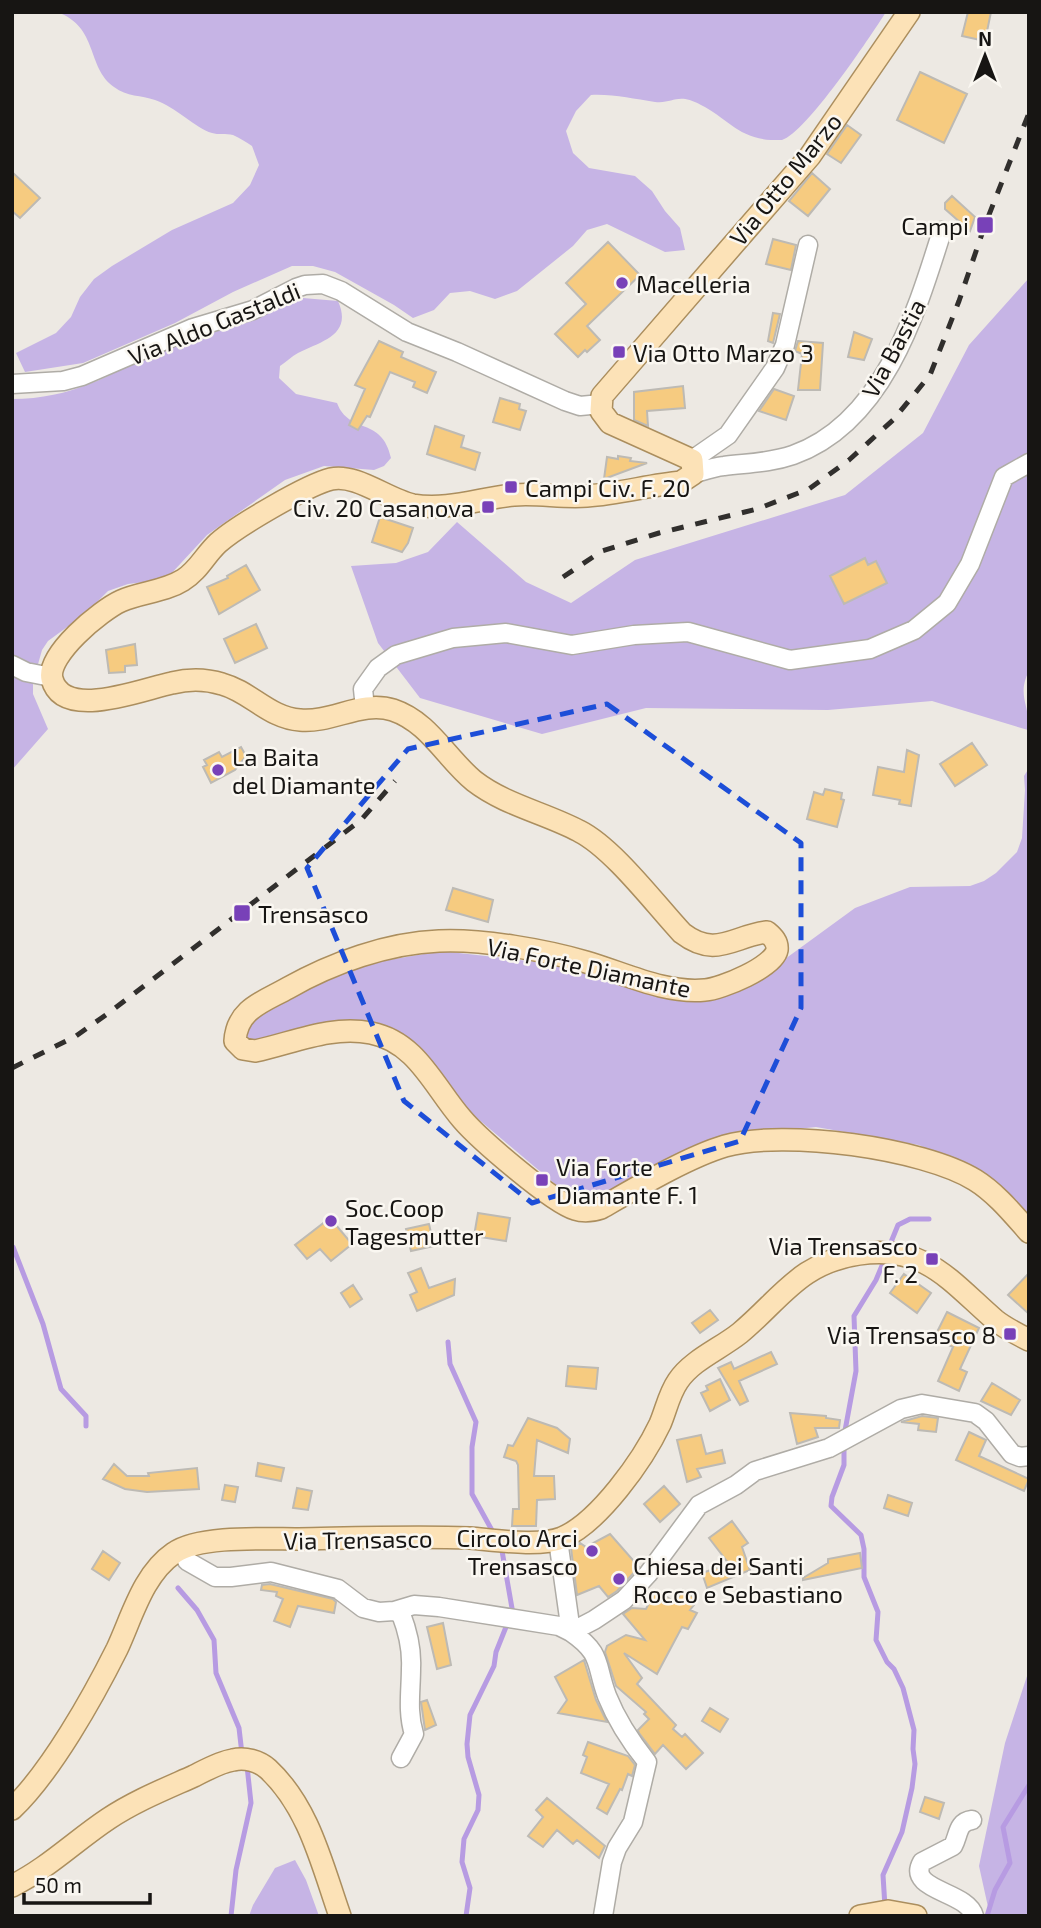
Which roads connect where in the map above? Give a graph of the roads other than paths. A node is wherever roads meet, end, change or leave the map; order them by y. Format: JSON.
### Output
{"nodes":[{"id":1,"x":909,"y":12,"type":"edge"},
{"id":2,"x":942,"y":231,"type":"dead end"},
{"id":3,"x":808,"y":245,"type":"dead end"},
{"id":4,"x":12,"y":384,"type":"edge"},
{"id":5,"x":601,"y":404,"type":"junction"},
{"id":6,"x":1029,"y":463,"type":"edge"},
{"id":7,"x":692,"y":467,"type":"junction"},
{"id":8,"x":12,"y":665,"type":"edge"},
{"id":9,"x":51,"y":677,"type":"junction"},
{"id":10,"x":365,"y":708,"type":"junction"},
{"id":11,"x":1029,"y":1232,"type":"edge"},
{"id":12,"x":1029,"y":1340,"type":"edge"},
{"id":13,"x":1029,"y":1456,"type":"edge"},
{"id":14,"x":558,"y":1539,"type":"junction"},
{"id":15,"x":187,"y":1561,"type":"dead end"},
{"id":16,"x":394,"y":1611,"type":"junction"},
{"id":17,"x":571,"y":1632,"type":"junction"},
{"id":18,"x":401,"y":1758,"type":"dead end"},
{"id":19,"x":12,"y":1809,"type":"edge"},
{"id":20,"x":972,"y":1820,"type":"dead end"},
{"id":21,"x":12,"y":1886,"type":"edge"},
{"id":22,"x":340,"y":1916,"type":"edge"},
{"id":23,"x":603,"y":1916,"type":"edge"},
{"id":24,"x":860,"y":1916,"type":"edge"},
{"id":25,"x":916,"y":1916,"type":"edge"},
{"id":26,"x":974,"y":1916,"type":"edge"}],
"edges":[{"from":1,"to":5,"type":"main road","name":"Via Otto Marzo"},
{"from":2,"to":7,"type":"street","name":"Via Bastia"},
{"from":3,"to":7,"type":"street"},
{"from":4,"to":5,"type":"street","name":"Via Aldo Gastaldi"},
{"from":5,"to":7,"type":"main road"},
{"from":6,"to":10,"type":"street"},
{"from":7,"to":9,"type":"main road"},
{"from":8,"to":9,"type":"street"},
{"from":9,"to":10,"type":"main road"},
{"from":10,"to":11,"type":"main road","name":"Via Forte Diamante"},
{"from":12,"to":14,"type":"main road","name":"Via Trensasco"},
{"from":13,"to":17,"type":"street"},
{"from":14,"to":17,"type":"street"},
{"from":14,"to":19,"type":"main road","name":"Via Trensasco"},
{"from":15,"to":16,"type":"street"},
{"from":16,"to":17,"type":"street"},
{"from":16,"to":18,"type":"street"},
{"from":17,"to":23,"type":"street"},
{"from":20,"to":26,"type":"street"},
{"from":21,"to":22,"type":"main road"},
{"from":24,"to":25,"type":"main road"}]}
